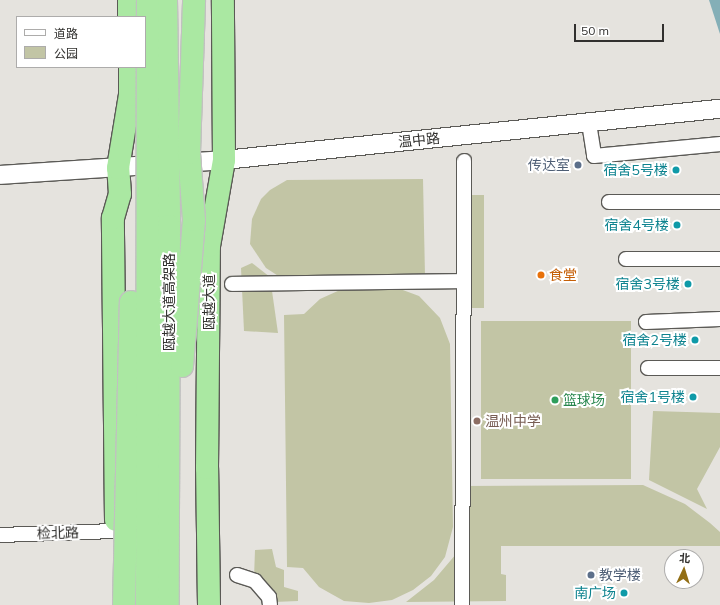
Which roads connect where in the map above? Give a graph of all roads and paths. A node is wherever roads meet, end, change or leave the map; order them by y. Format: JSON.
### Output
{"nodes":[{"id":1,"x":129,"y":0,"type":"edge"},
{"id":2,"x":148,"y":0,"type":"edge"},
{"id":3,"x":166,"y":0,"type":"edge"},
{"id":4,"x":194,"y":0,"type":"edge"},
{"id":5,"x":223,"y":0,"type":"edge"},
{"id":6,"x":129,"y":16,"type":"edge"},
{"id":7,"x":130,"y":68,"type":"edge"},
{"id":8,"x":720,"y":109,"type":"edge"},
{"id":9,"x":589,"y":123,"type":"junction"},
{"id":10,"x":720,"y":144,"type":"edge"},
{"id":11,"x":224,"y":160,"type":"junction"},
{"id":12,"x":464,"y":161,"type":"dead end"},
{"id":13,"x":118,"y":168,"type":"junction"},
{"id":14,"x":0,"y":174,"type":"edge"},
{"id":15,"x":120,"y":194,"type":"junction"},
{"id":16,"x":609,"y":202,"type":"dead end"},
{"id":17,"x":720,"y":202,"type":"edge"},
{"id":18,"x":626,"y":259,"type":"dead end"},
{"id":19,"x":720,"y":259,"type":"edge"},
{"id":20,"x":463,"y":282,"type":"junction"},
{"id":21,"x":232,"y":284,"type":"dead end"},
{"id":22,"x":720,"y":319,"type":"edge"},
{"id":23,"x":646,"y":322,"type":"dead end"},
{"id":24,"x":648,"y":368,"type":"dead end"},
{"id":25,"x":720,"y":368,"type":"edge"},
{"id":26,"x":168,"y":488,"type":"junction"},
{"id":27,"x":116,"y":531,"type":"junction"},
{"id":28,"x":0,"y":535,"type":"edge"},
{"id":29,"x":237,"y":574,"type":"dead end"},
{"id":30,"x":124,"y":605,"type":"edge"},
{"id":31,"x":128,"y":605,"type":"edge"},
{"id":32,"x":147,"y":605,"type":"edge"},
{"id":33,"x":168,"y":605,"type":"edge"},
{"id":34,"x":208,"y":605,"type":"edge"},
{"id":35,"x":270,"y":605,"type":"edge"},
{"id":36,"x":462,"y":605,"type":"edge"}],
"edges":[{"from":1,"to":6,"type":"highway"},
{"from":2,"to":32,"type":"highway","name":"瓯越大道高架路","bridge":true},
{"from":3,"to":26,"type":"highway","name":"瓯越大道高架路","bridge":true},
{"from":4,"to":26,"type":"highway","bridge":true},
{"from":5,"to":11,"type":"highway","name":"瓯越大道"},
{"from":7,"to":13,"type":"highway"},
{"from":8,"to":9,"type":"street","name":"温中路"},
{"from":9,"to":10,"type":"street"},
{"from":9,"to":11,"type":"street","name":"温中路"},
{"from":11,"to":13,"type":"street","name":"温中路"},
{"from":11,"to":34,"type":"highway","name":"瓯越大道"},
{"from":12,"to":20,"type":"street"},
{"from":13,"to":14,"type":"street","name":"温中路"},
{"from":13,"to":15,"type":"highway"},
{"from":15,"to":27,"type":"highway"},
{"from":15,"to":30,"type":"highway","bridge":true},
{"from":16,"to":17,"type":"street"},
{"from":18,"to":19,"type":"street"},
{"from":20,"to":21,"type":"street"},
{"from":20,"to":36,"type":"street"},
{"from":22,"to":23,"type":"street"},
{"from":24,"to":25,"type":"street"},
{"from":26,"to":33,"type":"highway","name":"瓯越大道高架路","bridge":true},
{"from":27,"to":28,"type":"street","name":"检北路"},
{"from":27,"to":31,"type":"highway"},
{"from":29,"to":35,"type":"street"}]}
